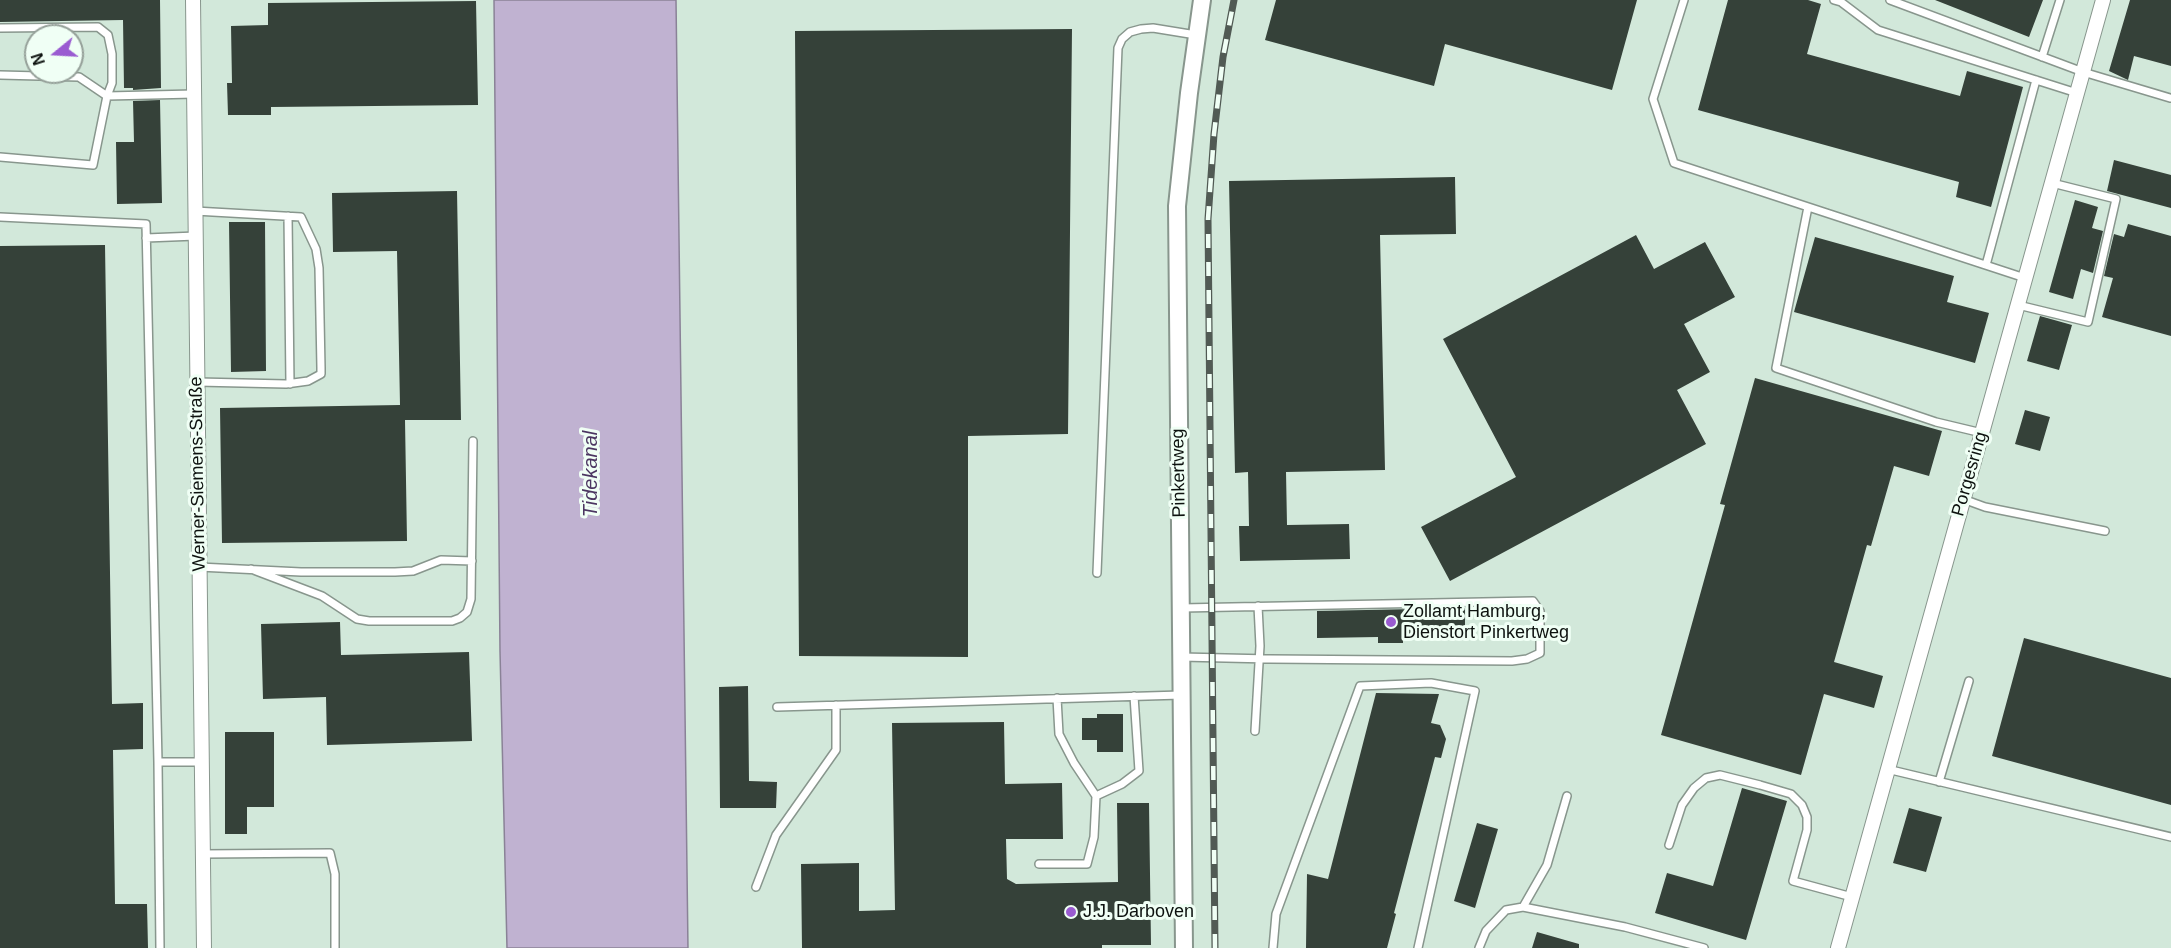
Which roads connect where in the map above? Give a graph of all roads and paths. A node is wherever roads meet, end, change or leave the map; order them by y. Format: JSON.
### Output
{"nodes":[{"id":1,"x":193,"y":0,"type":"edge"},
{"id":2,"x":1202,"y":0,"type":"edge"},
{"id":3,"x":1684,"y":0,"type":"edge"},
{"id":4,"x":1834,"y":0,"type":"edge"},
{"id":5,"x":1890,"y":0,"type":"edge"},
{"id":6,"x":2060,"y":0,"type":"edge"},
{"id":7,"x":2103,"y":0,"type":"edge"},
{"id":8,"x":0,"y":28,"type":"edge"},
{"id":9,"x":1197,"y":36,"type":"junction"},
{"id":10,"x":2042,"y":57,"type":"junction"},
{"id":11,"x":2083,"y":72,"type":"junction"},
{"id":12,"x":0,"y":75,"type":"edge"},
{"id":13,"x":2036,"y":80,"type":"junction"},
{"id":14,"x":2077,"y":93,"type":"junction"},
{"id":15,"x":194,"y":94,"type":"junction"},
{"id":16,"x":107,"y":96,"type":"junction"},
{"id":17,"x":2170,"y":98,"type":"edge"},
{"id":18,"x":0,"y":157,"type":"edge"},
{"id":19,"x":2052,"y":183,"type":"junction"},
{"id":20,"x":1808,"y":207,"type":"junction"},
{"id":21,"x":195,"y":211,"type":"junction"},
{"id":22,"x":288,"y":216,"type":"junction"},
{"id":23,"x":0,"y":218,"type":"edge"},
{"id":24,"x":196,"y":236,"type":"junction"},
{"id":25,"x":146,"y":238,"type":"junction"},
{"id":26,"x":1986,"y":265,"type":"junction"},
{"id":27,"x":2025,"y":278,"type":"junction"},
{"id":28,"x":2018,"y":305,"type":"junction"},
{"id":29,"x":198,"y":382,"type":"junction"},
{"id":30,"x":290,"y":384,"type":"junction"},
{"id":31,"x":1982,"y":433,"type":"junction"},
{"id":32,"x":473,"y":441,"type":"dead end"},
{"id":33,"x":1963,"y":499,"type":"junction"},
{"id":34,"x":2105,"y":531,"type":"dead end"},
{"id":35,"x":472,"y":561,"type":"junction"},
{"id":36,"x":200,"y":567,"type":"junction"},
{"id":37,"x":251,"y":569,"type":"junction"},
{"id":38,"x":1097,"y":573,"type":"dead end"},
{"id":39,"x":1258,"y":606,"type":"junction"},
{"id":40,"x":1180,"y":608,"type":"junction"},
{"id":41,"x":1181,"y":657,"type":"junction"},
{"id":42,"x":1259,"y":659,"type":"junction"},
{"id":43,"x":1969,"y":681,"type":"dead end"},
{"id":44,"x":1181,"y":695,"type":"junction"},
{"id":45,"x":1134,"y":696,"type":"junction"},
{"id":46,"x":1057,"y":698,"type":"junction"},
{"id":47,"x":836,"y":705,"type":"junction"},
{"id":48,"x":777,"y":707,"type":"dead end"},
{"id":49,"x":1255,"y":731,"type":"dead end"},
{"id":50,"x":158,"y":762,"type":"junction"},
{"id":51,"x":202,"y":762,"type":"junction"},
{"id":52,"x":1887,"y":769,"type":"junction"},
{"id":53,"x":1939,"y":782,"type":"junction"},
{"id":54,"x":1096,"y":796,"type":"junction"},
{"id":55,"x":1567,"y":796,"type":"dead end"},
{"id":56,"x":2171,"y":837,"type":"edge"},
{"id":57,"x":1668,"y":844,"type":"dead end"},
{"id":58,"x":203,"y":854,"type":"junction"},
{"id":59,"x":1039,"y":864,"type":"dead end"},
{"id":60,"x":756,"y":886,"type":"dead end"},
{"id":61,"x":1852,"y":897,"type":"junction"},
{"id":62,"x":1523,"y":907,"type":"junction"},
{"id":63,"x":160,"y":948,"type":"edge"},
{"id":64,"x":204,"y":948,"type":"edge"},
{"id":65,"x":335,"y":948,"type":"edge"},
{"id":66,"x":1184,"y":948,"type":"edge"},
{"id":67,"x":1273,"y":948,"type":"edge"},
{"id":68,"x":1418,"y":948,"type":"edge"},
{"id":69,"x":1479,"y":948,"type":"edge"},
{"id":70,"x":1704,"y":948,"type":"edge"},
{"id":71,"x":1838,"y":948,"type":"edge"}],
"edges":[{"from":1,"to":15,"type":"street","name":"Werner-Siemens-Straße"},
{"from":2,"to":9,"type":"street","name":"Pinkertweg"},
{"from":3,"to":20,"type":"lane"},
{"from":4,"to":13,"type":"lane"},
{"from":5,"to":10,"type":"lane"},
{"from":6,"to":10,"type":"lane"},
{"from":7,"to":11,"type":"street","name":"Porgesring"},
{"from":8,"to":16,"type":"lane"},
{"from":9,"to":38,"type":"lane"},
{"from":9,"to":40,"type":"street","name":"Pinkertweg"},
{"from":10,"to":11,"type":"lane"},
{"from":11,"to":14,"type":"street","name":"Porgesring"},
{"from":11,"to":17,"type":"lane"},
{"from":12,"to":16,"type":"lane"},
{"from":13,"to":14,"type":"lane"},
{"from":13,"to":26,"type":"lane"},
{"from":14,"to":19,"type":"street","name":"Porgesring"},
{"from":15,"to":16,"type":"lane"},
{"from":15,"to":21,"type":"street","name":"Werner-Siemens-Straße"},
{"from":16,"to":18,"type":"lane"},
{"from":19,"to":27,"type":"street","name":"Porgesring"},
{"from":19,"to":28,"type":"lane"},
{"from":20,"to":26,"type":"lane"},
{"from":20,"to":31,"type":"lane"},
{"from":21,"to":22,"type":"lane"},
{"from":21,"to":24,"type":"street","name":"Werner-Siemens-Straße"},
{"from":22,"to":30,"type":"lane"},
{"from":22,"to":30,"type":"lane"},
{"from":23,"to":25,"type":"lane"},
{"from":24,"to":25,"type":"lane"},
{"from":24,"to":29,"type":"street","name":"Werner-Siemens-Straße"},
{"from":25,"to":50,"type":"lane"},
{"from":26,"to":27,"type":"lane"},
{"from":27,"to":28,"type":"street","name":"Porgesring"},
{"from":28,"to":31,"type":"street","name":"Porgesring"},
{"from":29,"to":30,"type":"lane"},
{"from":29,"to":36,"type":"street","name":"Werner-Siemens-Straße"},
{"from":31,"to":33,"type":"street","name":"Porgesring"},
{"from":32,"to":35,"type":"lane"},
{"from":33,"to":34,"type":"lane"},
{"from":33,"to":52,"type":"street","name":"Porgesring"},
{"from":35,"to":37,"type":"lane"},
{"from":35,"to":37,"type":"lane"},
{"from":36,"to":37,"type":"lane"},
{"from":36,"to":51,"type":"street","name":"Werner-Siemens-Straße"},
{"from":39,"to":40,"type":"lane"},
{"from":39,"to":42,"type":"lane"},
{"from":39,"to":42,"type":"lane"},
{"from":40,"to":41,"type":"street","name":"Pinkertweg"},
{"from":41,"to":42,"type":"lane"},
{"from":41,"to":44,"type":"street","name":"Pinkertweg"},
{"from":42,"to":49,"type":"lane"},
{"from":43,"to":53,"type":"lane"},
{"from":44,"to":45,"type":"lane"},
{"from":44,"to":66,"type":"street","name":"Pinkertweg"},
{"from":45,"to":46,"type":"lane"},
{"from":45,"to":54,"type":"lane"},
{"from":46,"to":47,"type":"lane"},
{"from":46,"to":54,"type":"lane"},
{"from":47,"to":48,"type":"lane"},
{"from":47,"to":60,"type":"lane"},
{"from":50,"to":51,"type":"lane"},
{"from":50,"to":63,"type":"lane"},
{"from":51,"to":58,"type":"street","name":"Werner-Siemens-Straße"},
{"from":52,"to":53,"type":"lane"},
{"from":52,"to":61,"type":"street","name":"Porgesring"},
{"from":53,"to":56,"type":"lane"},
{"from":54,"to":59,"type":"lane"},
{"from":55,"to":62,"type":"lane"},
{"from":57,"to":61,"type":"lane"},
{"from":58,"to":64,"type":"street","name":"Werner-Siemens-Straße"},
{"from":58,"to":65,"type":"lane"},
{"from":61,"to":71,"type":"street","name":"Porgesring"},
{"from":62,"to":69,"type":"lane"},
{"from":62,"to":70,"type":"lane"},
{"from":67,"to":68,"type":"lane"}]}
